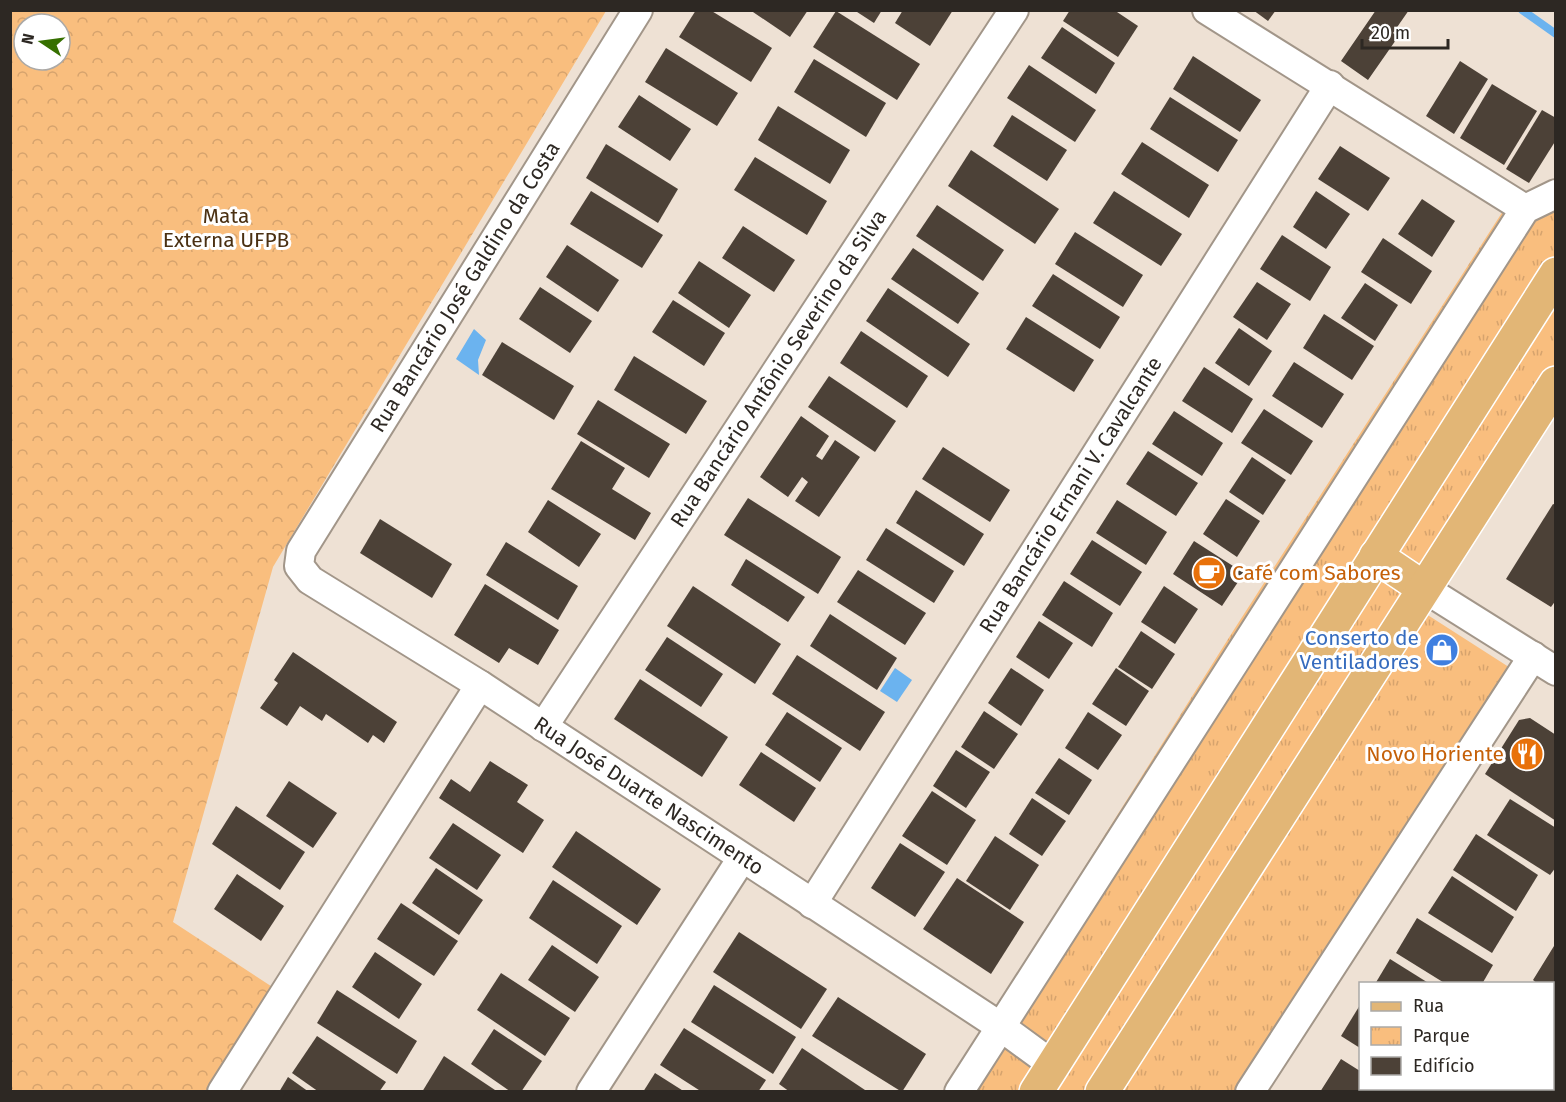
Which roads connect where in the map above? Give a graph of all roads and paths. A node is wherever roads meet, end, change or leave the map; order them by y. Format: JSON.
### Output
{"nodes":[{"id":1,"x":638,"y":10,"type":"edge"},
{"id":2,"x":1014,"y":10,"type":"edge"},
{"id":3,"x":1207,"y":10,"type":"edge"},
{"id":4,"x":1330,"y":85,"type":"junction"},
{"id":5,"x":1556,"y":194,"type":"edge"},
{"id":6,"x":1525,"y":209,"type":"junction"},
{"id":7,"x":1556,"y":274,"type":"edge"},
{"id":8,"x":1556,"y":382,"type":"edge"},
{"id":9,"x":1376,"y":556,"type":"junction"},
{"id":10,"x":299,"y":566,"type":"joint"},
{"id":11,"x":1422,"y":587,"type":"junction"},
{"id":12,"x":1544,"y":663,"type":"edge"},
{"id":13,"x":480,"y":685,"type":"junction"},
{"id":14,"x":543,"y":727,"type":"junction"},
{"id":15,"x":742,"y":858,"type":"junction"},
{"id":16,"x":812,"y":904,"type":"junction"},
{"id":17,"x":1001,"y":1028,"type":"junction"},
{"id":18,"x":1045,"y":1078,"type":"edge"},
{"id":19,"x":222,"y":1092,"type":"edge"},
{"id":20,"x":591,"y":1092,"type":"edge"},
{"id":21,"x":959,"y":1092,"type":"edge"},
{"id":22,"x":1102,"y":1092,"type":"edge"},
{"id":23,"x":1250,"y":1092,"type":"edge"}],
"edges":[{"from":1,"to":10,"type":"street","name":"Rua Bancário José Galdino da Costa"},
{"from":2,"to":14,"type":"street","name":"Rua Bancário Antônio Severino da Silva"},
{"from":3,"to":4,"type":"street"},
{"from":4,"to":6,"type":"street"},
{"from":4,"to":16,"type":"street","name":"Rua Bancário Ernani V. Cavalcante"},
{"from":5,"to":6,"type":"street"},
{"from":6,"to":17,"type":"street"},
{"from":7,"to":9,"type":"main road"},
{"from":8,"to":11,"type":"main road"},
{"from":9,"to":11,"type":"main road"},
{"from":9,"to":18,"type":"main road"},
{"from":10,"to":13,"type":"street","name":"Rua José Duarte Nascimento"},
{"from":11,"to":12,"type":"street"},
{"from":11,"to":22,"type":"main road"},
{"from":12,"to":23,"type":"street"},
{"from":13,"to":14,"type":"street","name":"Rua José Duarte Nascimento"},
{"from":13,"to":19,"type":"street"},
{"from":14,"to":15,"type":"street","name":"Rua José Duarte Nascimento"},
{"from":15,"to":16,"type":"street","name":"Rua José Duarte Nascimento"},
{"from":15,"to":20,"type":"street"},
{"from":16,"to":17,"type":"street","name":"Rua José Duarte Nascimento"},
{"from":17,"to":18,"type":"street","name":"Rua José Duarte Nascimento"},
{"from":17,"to":21,"type":"street"}]}
